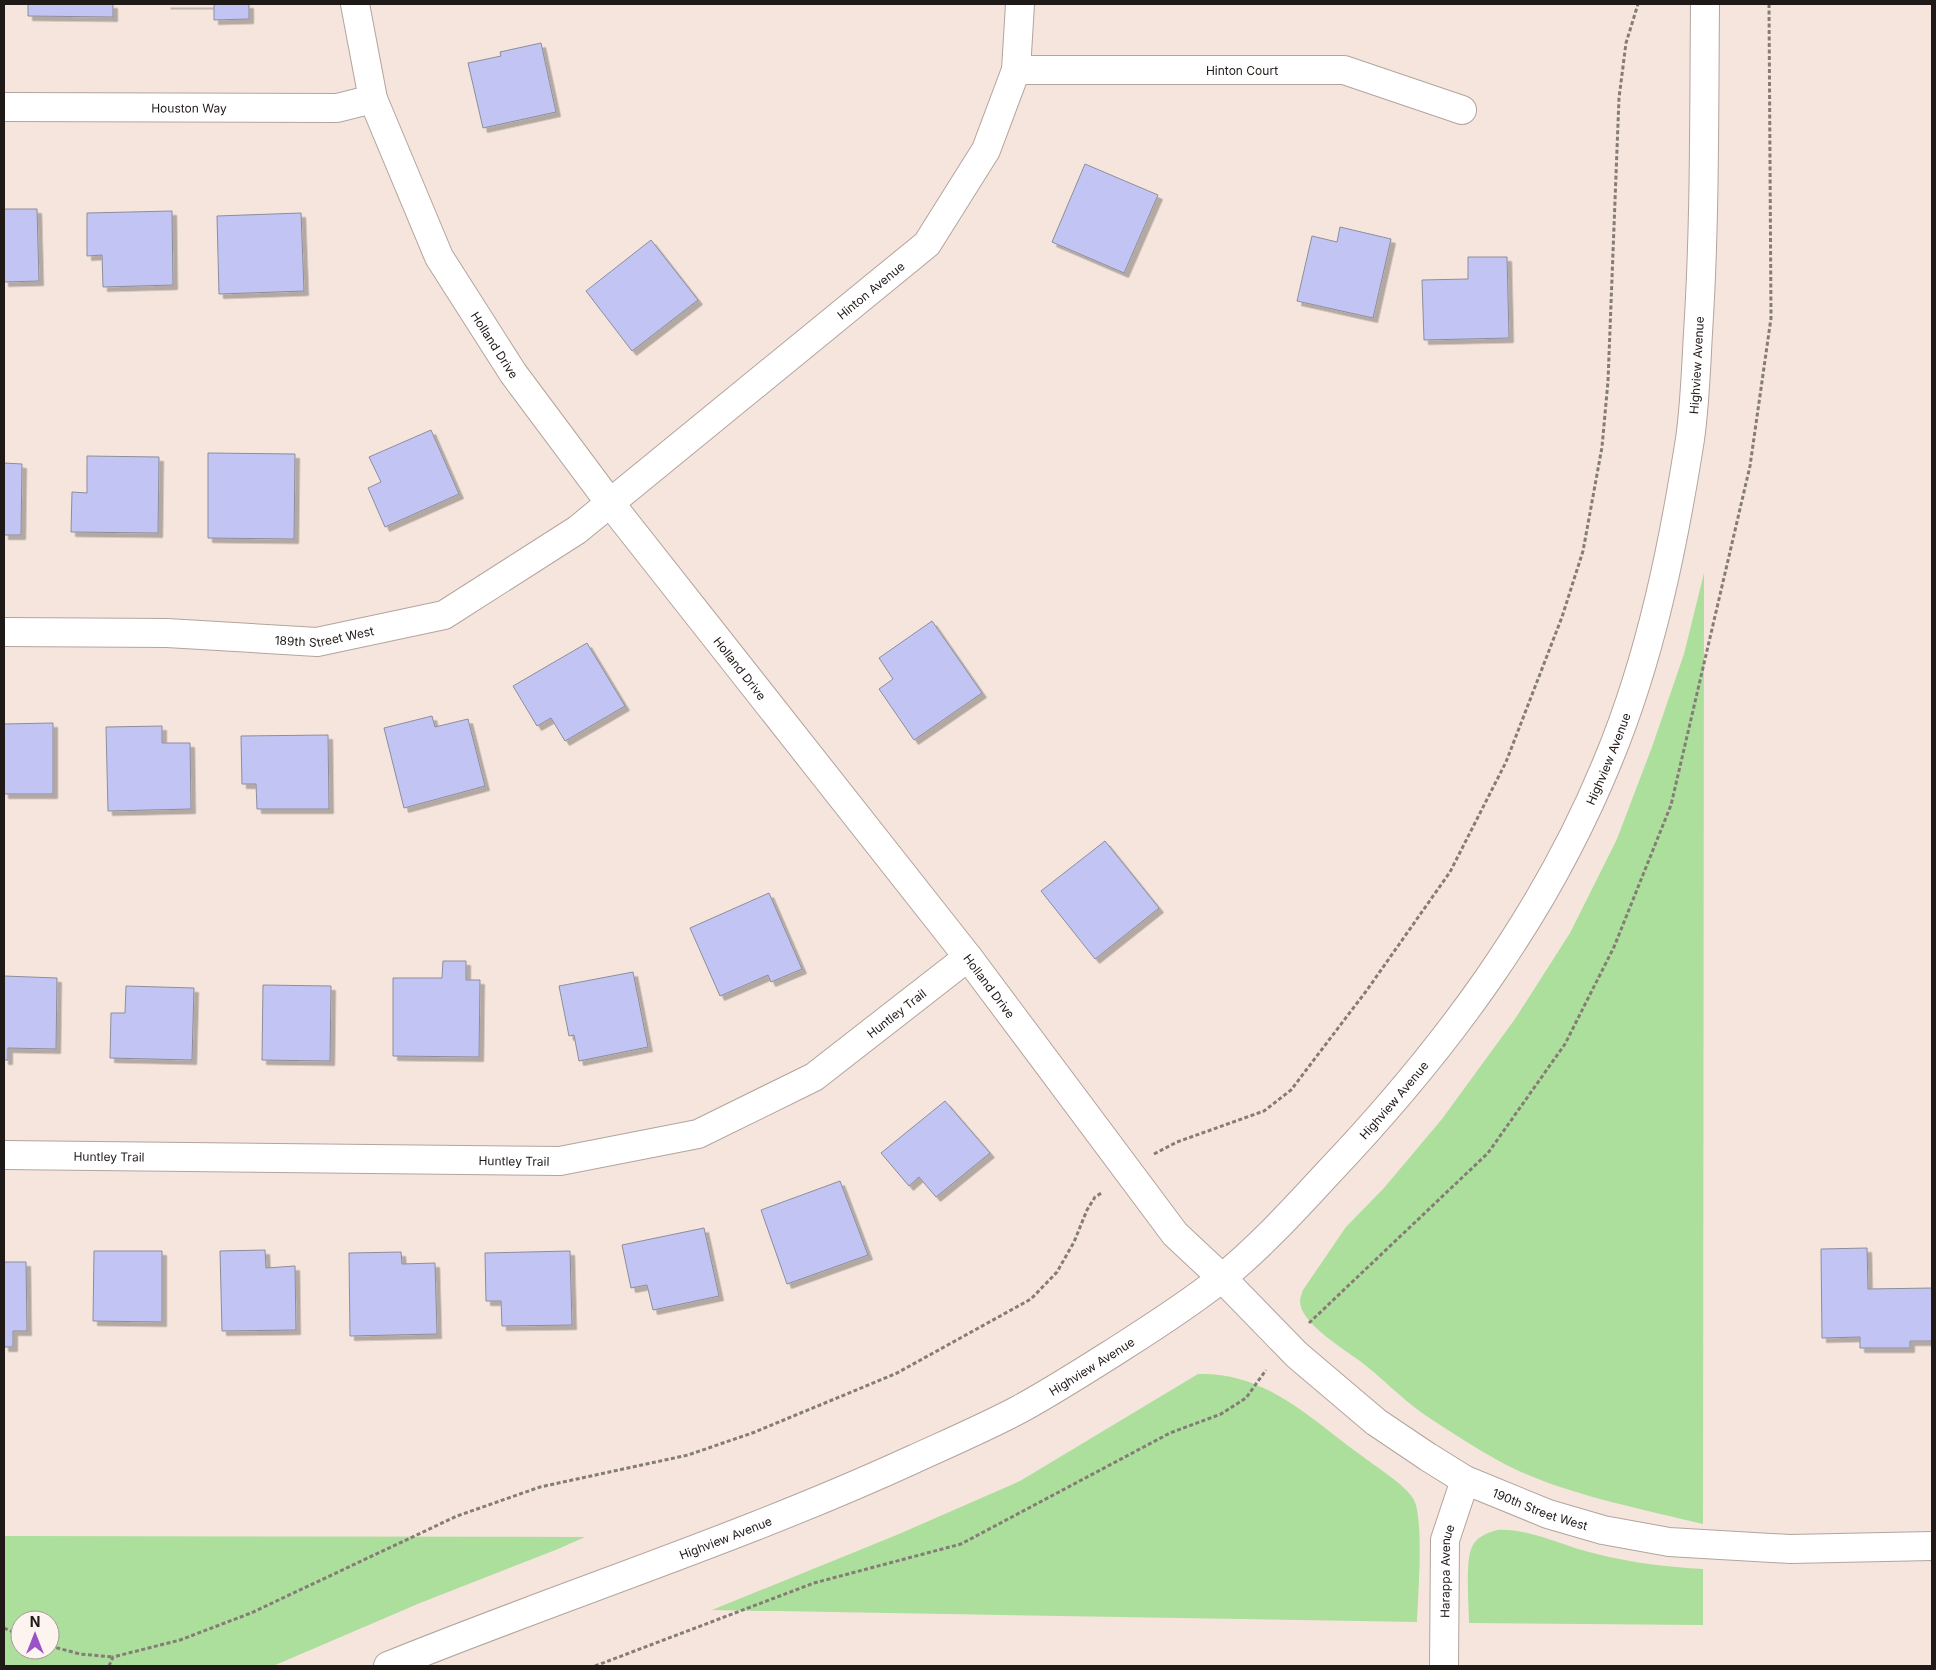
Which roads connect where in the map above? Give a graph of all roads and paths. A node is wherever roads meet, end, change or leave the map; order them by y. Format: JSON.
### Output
{"nodes":[{"id":1,"x":354,"y":4,"type":"edge"},
{"id":2,"x":1020,"y":4,"type":"edge"},
{"id":3,"x":1638,"y":4,"type":"edge"},
{"id":4,"x":1705,"y":4,"type":"edge"},
{"id":5,"x":1769,"y":4,"type":"edge"},
{"id":6,"x":1016,"y":70,"type":"junction"},
{"id":7,"x":372,"y":99,"type":"junction"},
{"id":8,"x":4,"y":107,"type":"edge"},
{"id":9,"x":1462,"y":110,"type":"dead end"},
{"id":10,"x":610,"y":504,"type":"junction"},
{"id":11,"x":4,"y":632,"type":"edge"},
{"id":12,"x":968,"y":957,"type":"junction"},
{"id":13,"x":4,"y":1155,"type":"edge"},
{"id":14,"x":1131,"y":1175,"type":"junction"},
{"id":15,"x":1222,"y":1278,"type":"junction"},
{"id":16,"x":1288,"y":1346,"type":"junction"},
{"id":17,"x":1466,"y":1480,"type":"junction"},
{"id":18,"x":1932,"y":1546,"type":"edge"},
{"id":19,"x":60,"y":1649,"type":"edge"},
{"id":20,"x":113,"y":1657,"type":"junction"},
{"id":21,"x":109,"y":1666,"type":"edge"},
{"id":22,"x":388,"y":1666,"type":"edge"},
{"id":23,"x":594,"y":1666,"type":"edge"},
{"id":24,"x":1444,"y":1666,"type":"edge"}],
"edges":[{"from":1,"to":7,"type":"street","name":"Holland Drive"},
{"from":2,"to":6,"type":"street","name":"Hinton Avenue"},
{"from":3,"to":14,"type":"path"},
{"from":4,"to":15,"type":"street","name":"Highview Avenue"},
{"from":5,"to":16,"type":"path"},
{"from":6,"to":9,"type":"street","name":"Hinton Court"},
{"from":6,"to":10,"type":"street","name":"Hinton Avenue"},
{"from":7,"to":8,"type":"street","name":"Houston Way"},
{"from":7,"to":10,"type":"street","name":"Holland Drive"},
{"from":10,"to":11,"type":"street","name":"189th Street West"},
{"from":10,"to":12,"type":"street","name":"Holland Drive"},
{"from":12,"to":13,"type":"street","name":"Huntley Trail"},
{"from":12,"to":14,"type":"street","name":"Holland Drive"},
{"from":14,"to":15,"type":"street","name":"Holland Drive"},
{"from":14,"to":20,"type":"path"},
{"from":15,"to":16,"type":"street","name":"190th Street West"},
{"from":15,"to":22,"type":"street","name":"Highview Avenue"},
{"from":16,"to":17,"type":"street","name":"190th Street West"},
{"from":16,"to":23,"type":"path"},
{"from":17,"to":18,"type":"street","name":"190th Street West"},
{"from":17,"to":24,"type":"street","name":"Harappa Avenue"},
{"from":19,"to":20,"type":"path"},
{"from":20,"to":21,"type":"path"}]}
